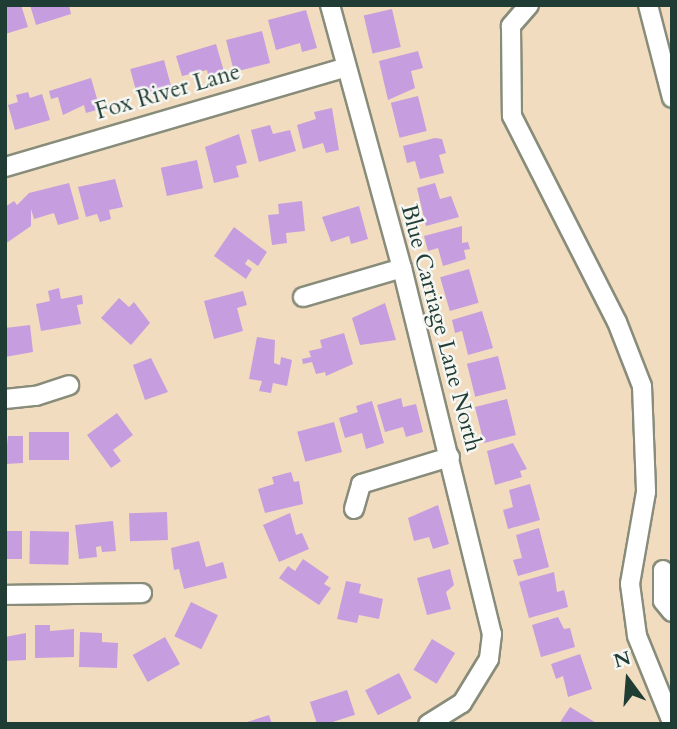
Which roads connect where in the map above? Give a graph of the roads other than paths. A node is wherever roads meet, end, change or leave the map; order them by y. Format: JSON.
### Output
{"nodes":[{"id":1,"x":330,"y":5,"type":"edge"},
{"id":2,"x":528,"y":5,"type":"edge"},
{"id":3,"x":648,"y":5,"type":"edge"},
{"id":4,"x":346,"y":67,"type":"junction"},
{"id":5,"x":672,"y":97,"type":"edge"},
{"id":6,"x":5,"y":167,"type":"edge"},
{"id":7,"x":402,"y":268,"type":"junction"},
{"id":8,"x":303,"y":297,"type":"dead end"},
{"id":9,"x":69,"y":385,"type":"dead end"},
{"id":10,"x":5,"y":399,"type":"edge"},
{"id":11,"x":450,"y":457,"type":"junction"},
{"id":12,"x":354,"y":509,"type":"dead end"},
{"id":13,"x":633,"y":567,"type":"junction"},
{"id":14,"x":667,"y":570,"type":"edge"},
{"id":15,"x":142,"y":593,"type":"dead end"},
{"id":16,"x":5,"y":595,"type":"edge"},
{"id":17,"x":672,"y":612,"type":"edge"},
{"id":18,"x":672,"y":722,"type":"edge"},
{"id":19,"x":428,"y":724,"type":"edge"}],
"edges":[{"from":1,"to":4,"type":"street","name":"Blue Carriage Lane North"},
{"from":2,"to":13,"type":"street"},
{"from":3,"to":5,"type":"street"},
{"from":4,"to":6,"type":"street","name":"Fox River Lane"},
{"from":4,"to":7,"type":"street","name":"Blue Carriage Lane North"},
{"from":7,"to":8,"type":"street"},
{"from":7,"to":11,"type":"street","name":"Blue Carriage Lane North"},
{"from":9,"to":10,"type":"street"},
{"from":11,"to":12,"type":"street"},
{"from":11,"to":19,"type":"street","name":"Blue Carriage Lane North"},
{"from":13,"to":14,"type":"street"},
{"from":13,"to":18,"type":"street"},
{"from":14,"to":17,"type":"street"},
{"from":15,"to":16,"type":"street"}]}
